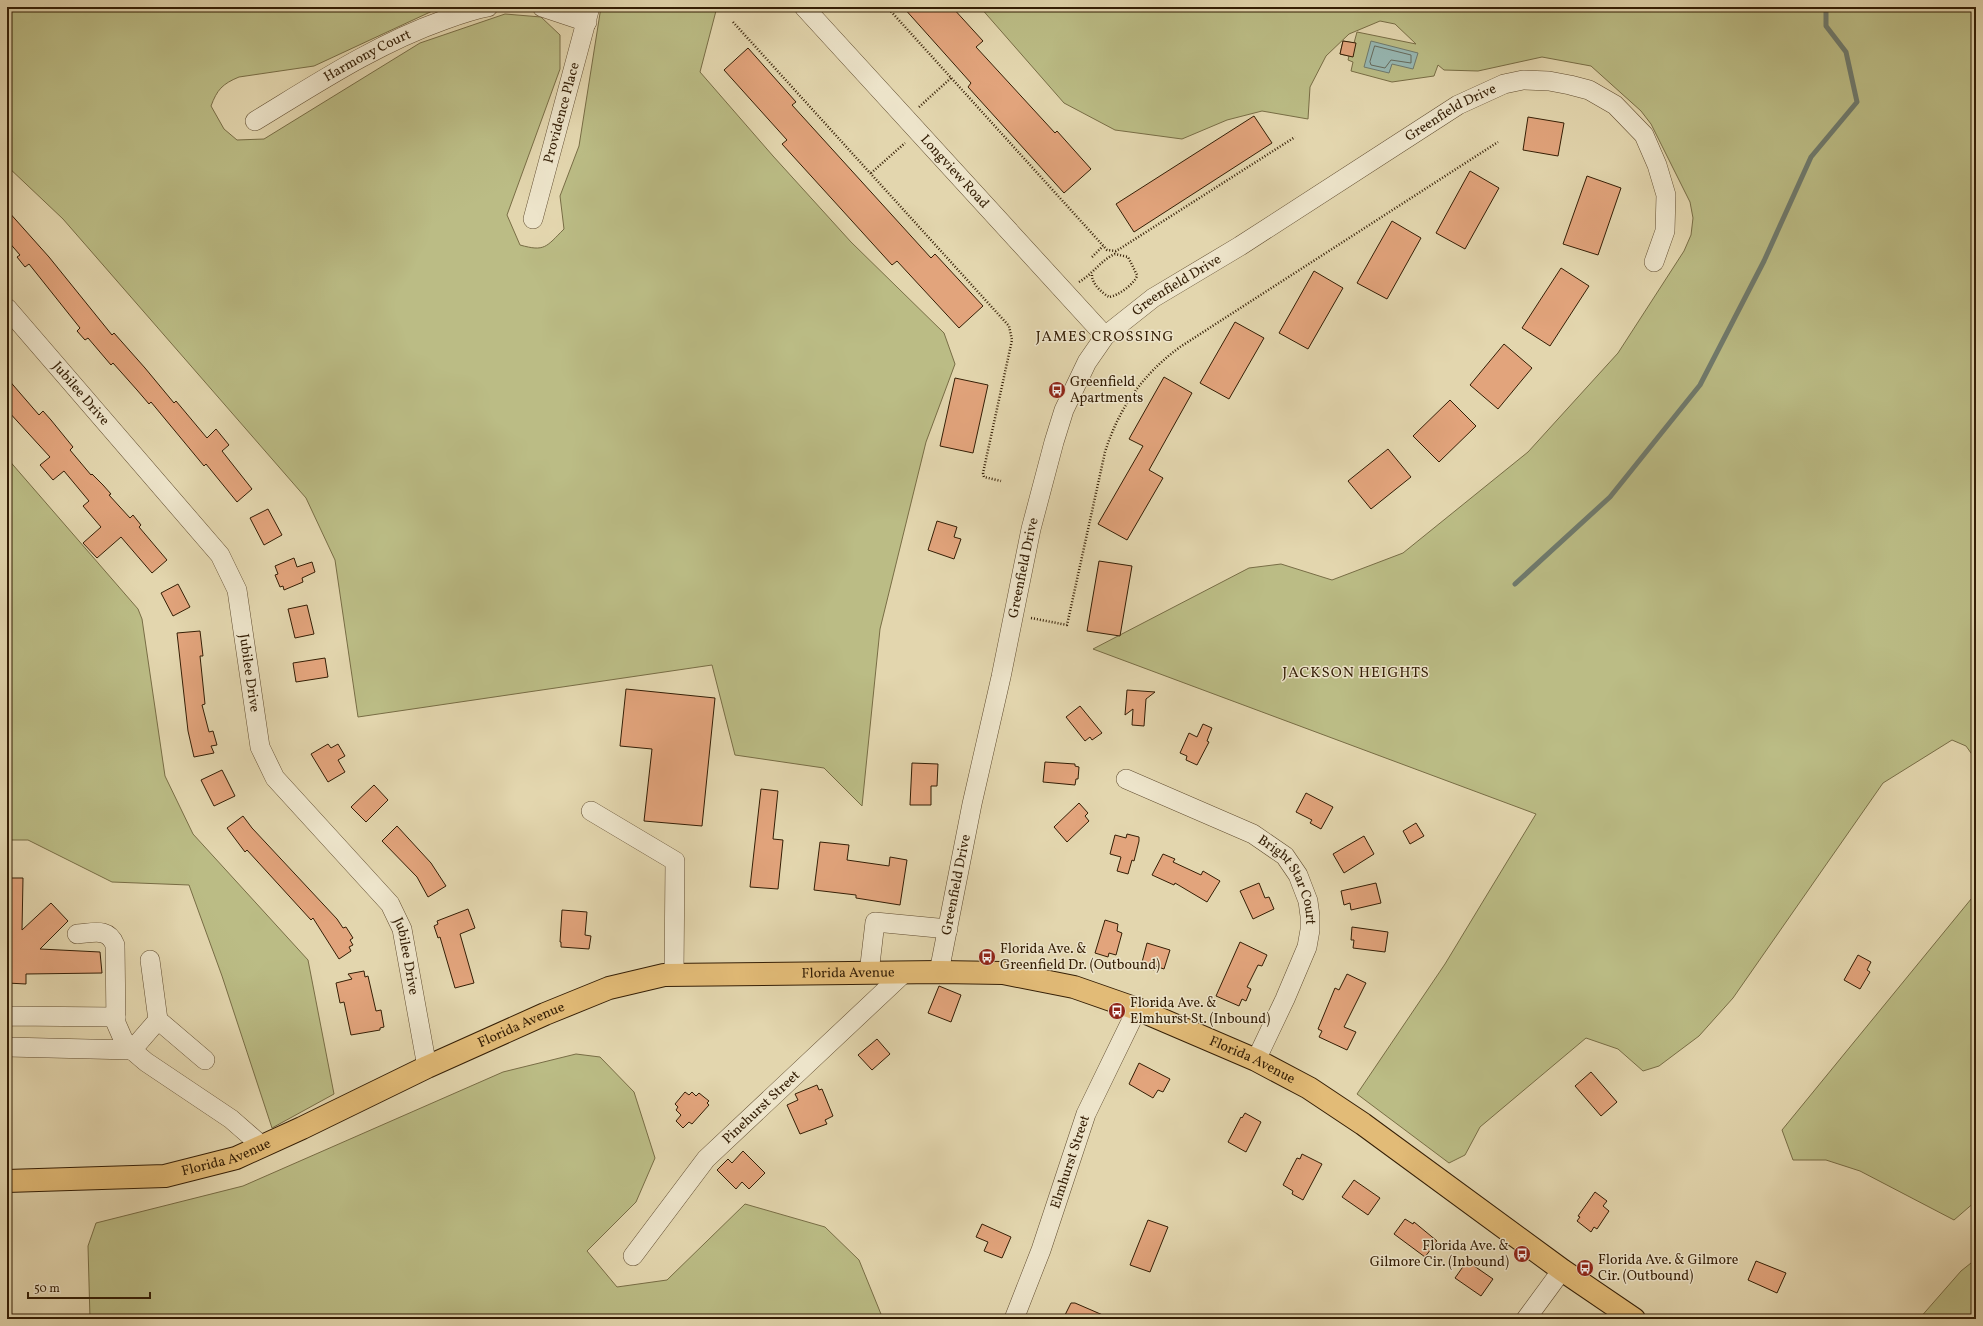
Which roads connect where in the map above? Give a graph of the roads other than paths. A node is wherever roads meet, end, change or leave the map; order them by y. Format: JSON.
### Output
{"nodes":[{"id":1,"x":488,"y":7,"type":"edge"},
{"id":2,"x":542,"y":7,"type":"edge"},
{"id":3,"x":804,"y":7,"type":"edge"},
{"id":4,"x":588,"y":15,"type":"edge"},
{"id":5,"x":255,"y":121,"type":"dead end"},
{"id":6,"x":533,"y":219,"type":"dead end"},
{"id":7,"x":1654,"y":262,"type":"dead end"},
{"id":8,"x":7,"y":308,"type":"edge"},
{"id":9,"x":1105,"y":336,"type":"junction"},
{"id":10,"x":1126,"y":779,"type":"dead end"},
{"id":11,"x":591,"y":811,"type":"dead end"},
{"id":12,"x":948,"y":929,"type":"junction"},
{"id":13,"x":77,"y":934,"type":"dead end"},
{"id":14,"x":150,"y":960,"type":"dead end"},
{"id":15,"x":905,"y":972,"type":"junction"},
{"id":16,"x":939,"y":972,"type":"junction"},
{"id":17,"x":869,"y":973,"type":"junction"},
{"id":18,"x":674,"y":975,"type":"junction"},
{"id":19,"x":1137,"y":1009,"type":"junction"},
{"id":20,"x":116,"y":1017,"type":"junction"},
{"id":21,"x":7,"y":1018,"type":"edge"},
{"id":22,"x":158,"y":1020,"type":"junction"},
{"id":23,"x":7,"y":1048,"type":"edge"},
{"id":24,"x":132,"y":1050,"type":"junction"},
{"id":25,"x":205,"y":1060,"type":"dead end"},
{"id":26,"x":1256,"y":1060,"type":"junction"},
{"id":27,"x":427,"y":1067,"type":"junction"},
{"id":28,"x":262,"y":1146,"type":"junction"},
{"id":29,"x":7,"y":1181,"type":"edge"},
{"id":30,"x":633,"y":1256,"type":"dead end"},
{"id":31,"x":1562,"y":1270,"type":"junction"},
{"id":32,"x":1014,"y":1319,"type":"edge"},
{"id":33,"x":1526,"y":1319,"type":"edge"},
{"id":34,"x":1634,"y":1319,"type":"edge"}],
"edges":[{"from":1,"to":5,"type":"street","name":"Harmony Court"},
{"from":2,"to":4,"type":"street"},
{"from":3,"to":9,"type":"street","name":"Longview Road"},
{"from":4,"to":6,"type":"street","name":"Providence Place"},
{"from":7,"to":9,"type":"street","name":"Greenfield Drive"},
{"from":8,"to":27,"type":"street","name":"Jubilee Drive"},
{"from":9,"to":12,"type":"street","name":"Greenfield Drive"},
{"from":10,"to":26,"type":"street","name":"Bright Star Court"},
{"from":11,"to":18,"type":"street"},
{"from":12,"to":16,"type":"street","name":"Greenfield Drive"},
{"from":12,"to":17,"type":"street"},
{"from":13,"to":20,"type":"street"},
{"from":14,"to":22,"type":"street"},
{"from":15,"to":16,"type":"main road","name":"Florida Avenue"},
{"from":15,"to":17,"type":"main road","name":"Florida Avenue"},
{"from":15,"to":30,"type":"street","name":"Pinehurst Street"},
{"from":16,"to":19,"type":"main road","name":"Florida Avenue"},
{"from":17,"to":18,"type":"main road","name":"Florida Avenue"},
{"from":18,"to":27,"type":"main road","name":"Florida Avenue"},
{"from":19,"to":26,"type":"main road","name":"Florida Avenue"},
{"from":19,"to":32,"type":"street","name":"Elmhurst Street"},
{"from":20,"to":21,"type":"street"},
{"from":20,"to":24,"type":"street"},
{"from":22,"to":24,"type":"street"},
{"from":22,"to":25,"type":"street"},
{"from":23,"to":24,"type":"street"},
{"from":24,"to":28,"type":"street"},
{"from":26,"to":31,"type":"main road","name":"Florida Avenue"},
{"from":27,"to":28,"type":"main road","name":"Florida Avenue"},
{"from":28,"to":29,"type":"main road","name":"Florida Avenue"},
{"from":31,"to":33,"type":"street"},
{"from":31,"to":34,"type":"main road","name":"Florida Avenue"}]}
